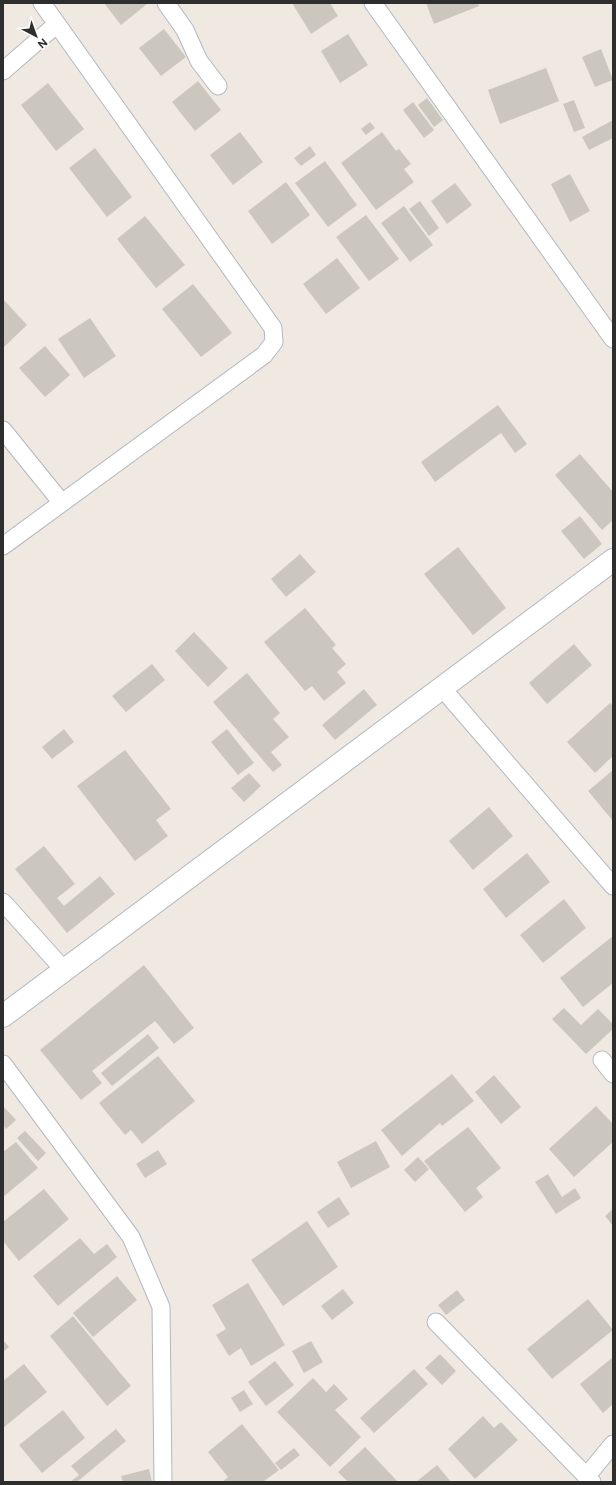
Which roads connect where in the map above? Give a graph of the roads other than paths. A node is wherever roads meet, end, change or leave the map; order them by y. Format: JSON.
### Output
{"nodes":[{"id":1,"x":42,"y":3,"type":"edge"},
{"id":2,"x":166,"y":3,"type":"edge"},
{"id":3,"x":373,"y":3,"type":"edge"},
{"id":4,"x":57,"y":24,"type":"junction"},
{"id":5,"x":3,"y":71,"type":"edge"},
{"id":6,"x":218,"y":86,"type":"dead end"},
{"id":7,"x":613,"y":339,"type":"edge"},
{"id":8,"x":3,"y":430,"type":"edge"},
{"id":9,"x":62,"y":503,"type":"junction"},
{"id":10,"x":3,"y":546,"type":"edge"},
{"id":11,"x":613,"y":560,"type":"edge"},
{"id":12,"x":442,"y":688,"type":"junction"},
{"id":13,"x":613,"y":886,"type":"edge"},
{"id":14,"x":3,"y":902,"type":"edge"},
{"id":15,"x":64,"y":970,"type":"junction"},
{"id":16,"x":3,"y":1016,"type":"edge"},
{"id":17,"x":602,"y":1060,"type":"dead end"},
{"id":18,"x":3,"y":1064,"type":"edge"},
{"id":19,"x":613,"y":1074,"type":"edge"},
{"id":20,"x":436,"y":1322,"type":"dead end"},
{"id":21,"x":613,"y":1444,"type":"edge"},
{"id":22,"x":589,"y":1479,"type":"edge"},
{"id":23,"x":163,"y":1482,"type":"edge"}],
"edges":[{"from":1,"to":4,"type":"street"},
{"from":2,"to":6,"type":"street"},
{"from":3,"to":7,"type":"street"},
{"from":4,"to":5,"type":"street"},
{"from":4,"to":9,"type":"street"},
{"from":8,"to":9,"type":"street"},
{"from":9,"to":10,"type":"street"},
{"from":11,"to":12,"type":"street"},
{"from":12,"to":13,"type":"street"},
{"from":12,"to":15,"type":"street"},
{"from":14,"to":15,"type":"street"},
{"from":15,"to":16,"type":"street"},
{"from":17,"to":19,"type":"street"},
{"from":18,"to":23,"type":"street"},
{"from":20,"to":22,"type":"street"},
{"from":21,"to":22,"type":"street"}]}
